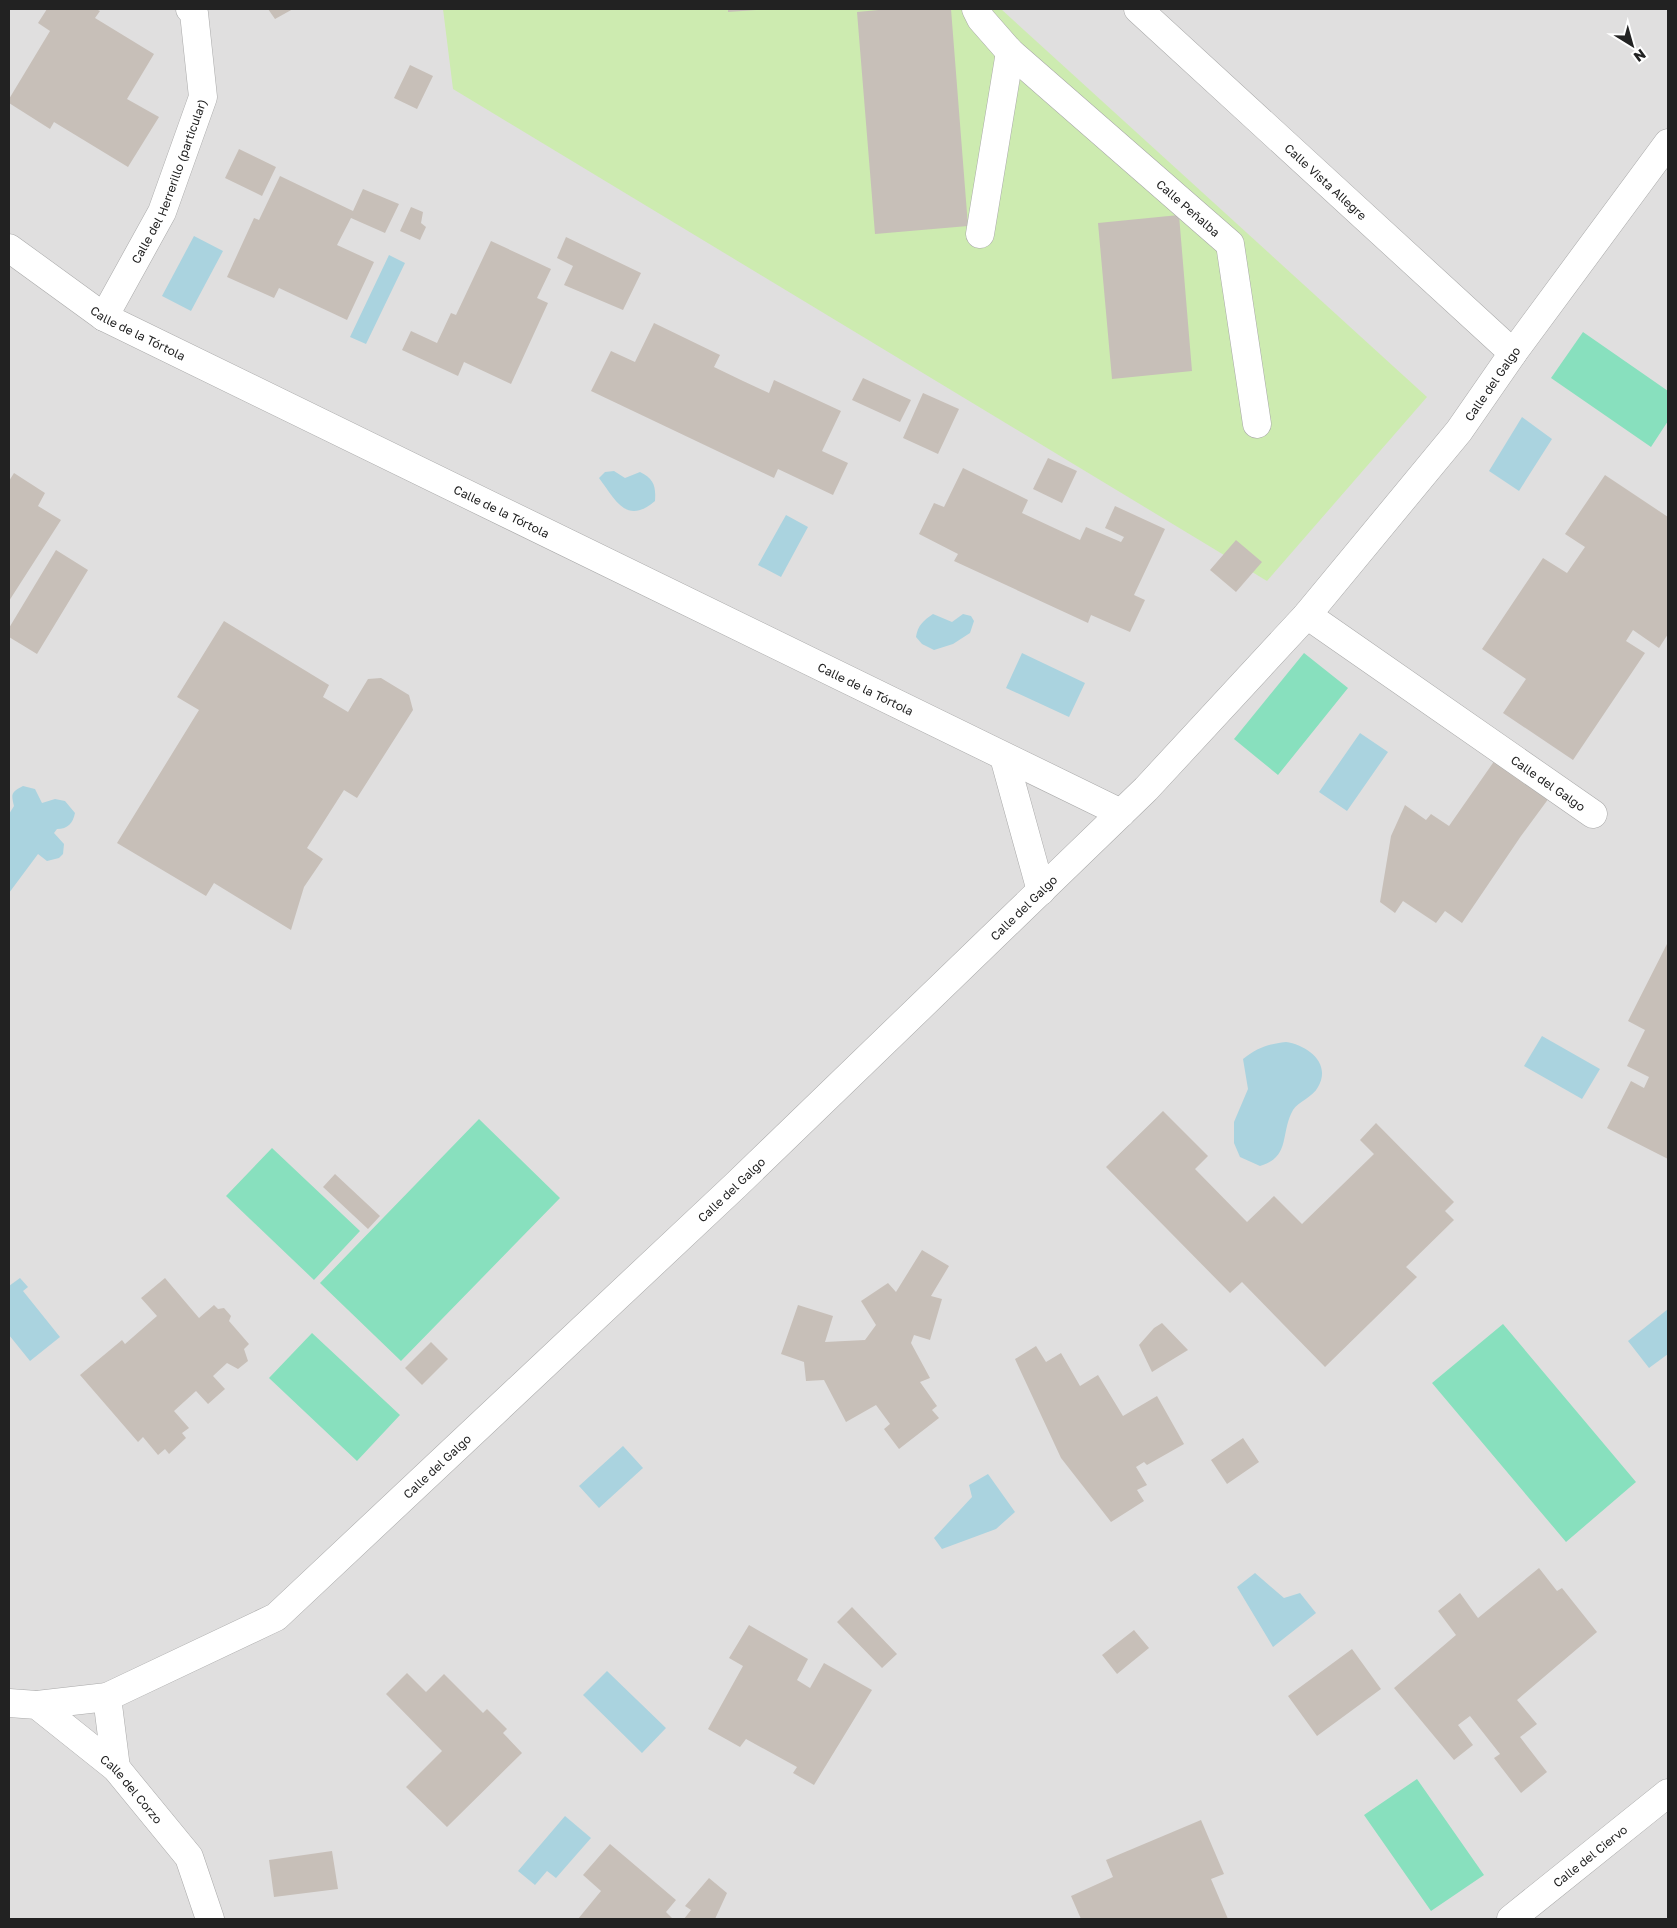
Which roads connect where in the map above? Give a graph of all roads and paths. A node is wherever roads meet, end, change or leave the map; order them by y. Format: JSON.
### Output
{"nodes":[{"id":1,"x":190,"y":9,"type":"edge"},
{"id":2,"x":976,"y":9,"type":"edge"},
{"id":3,"x":1138,"y":9,"type":"edge"},
{"id":4,"x":1010,"y":52,"type":"junction"},
{"id":5,"x":1668,"y":143,"type":"edge"},
{"id":6,"x":980,"y":234,"type":"dead end"},
{"id":7,"x":9,"y":248,"type":"edge"},
{"id":8,"x":104,"y":317,"type":"junction"},
{"id":9,"x":1513,"y":353,"type":"junction"},
{"id":10,"x":1257,"y":424,"type":"dead end"},
{"id":11,"x":1307,"y":615,"type":"junction"},
{"id":12,"x":1004,"y":757,"type":"junction"},
{"id":13,"x":1121,"y":814,"type":"junction"},
{"id":14,"x":1592,"y":814,"type":"dead end"},
{"id":15,"x":1041,"y":891,"type":"junction"},
{"id":16,"x":107,"y":1697,"type":"junction"},
{"id":17,"x":9,"y":1703,"type":"edge"},
{"id":18,"x":36,"y":1705,"type":"junction"},
{"id":19,"x":116,"y":1768,"type":"junction"},
{"id":20,"x":1668,"y":1792,"type":"edge"},
{"id":21,"x":210,"y":1919,"type":"edge"},
{"id":22,"x":1511,"y":1919,"type":"edge"}],
"edges":[{"from":1,"to":8,"type":"street","name":"Calle del Herrerillo (particular)"},
{"from":2,"to":4,"type":"street","name":"Calle Peñalba"},
{"from":3,"to":9,"type":"street","name":"Calle Vista Allegre"},
{"from":4,"to":6,"type":"street"},
{"from":4,"to":10,"type":"street","name":"Calle Peñalba"},
{"from":5,"to":9,"type":"street","name":"Calle del Galgo"},
{"from":7,"to":8,"type":"street","name":"Calle de la Tórtola"},
{"from":8,"to":12,"type":"street","name":"Calle de la Tórtola"},
{"from":9,"to":11,"type":"street","name":"Calle del Galgo"},
{"from":11,"to":13,"type":"street","name":"Calle del Galgo"},
{"from":11,"to":14,"type":"street","name":"Calle del Galgo"},
{"from":12,"to":13,"type":"street","name":"Calle de la Tórtola"},
{"from":12,"to":15,"type":"street"},
{"from":13,"to":15,"type":"street","name":"Calle del Galgo"},
{"from":15,"to":16,"type":"street","name":"Calle del Galgo"},
{"from":16,"to":18,"type":"street","name":"Calle del Galgo"},
{"from":16,"to":19,"type":"street"},
{"from":17,"to":18,"type":"street"},
{"from":18,"to":19,"type":"street","name":"Calle del Corzo"},
{"from":19,"to":21,"type":"street","name":"Calle del Corzo"},
{"from":20,"to":22,"type":"street","name":"Calle del Ciervo"}]}
